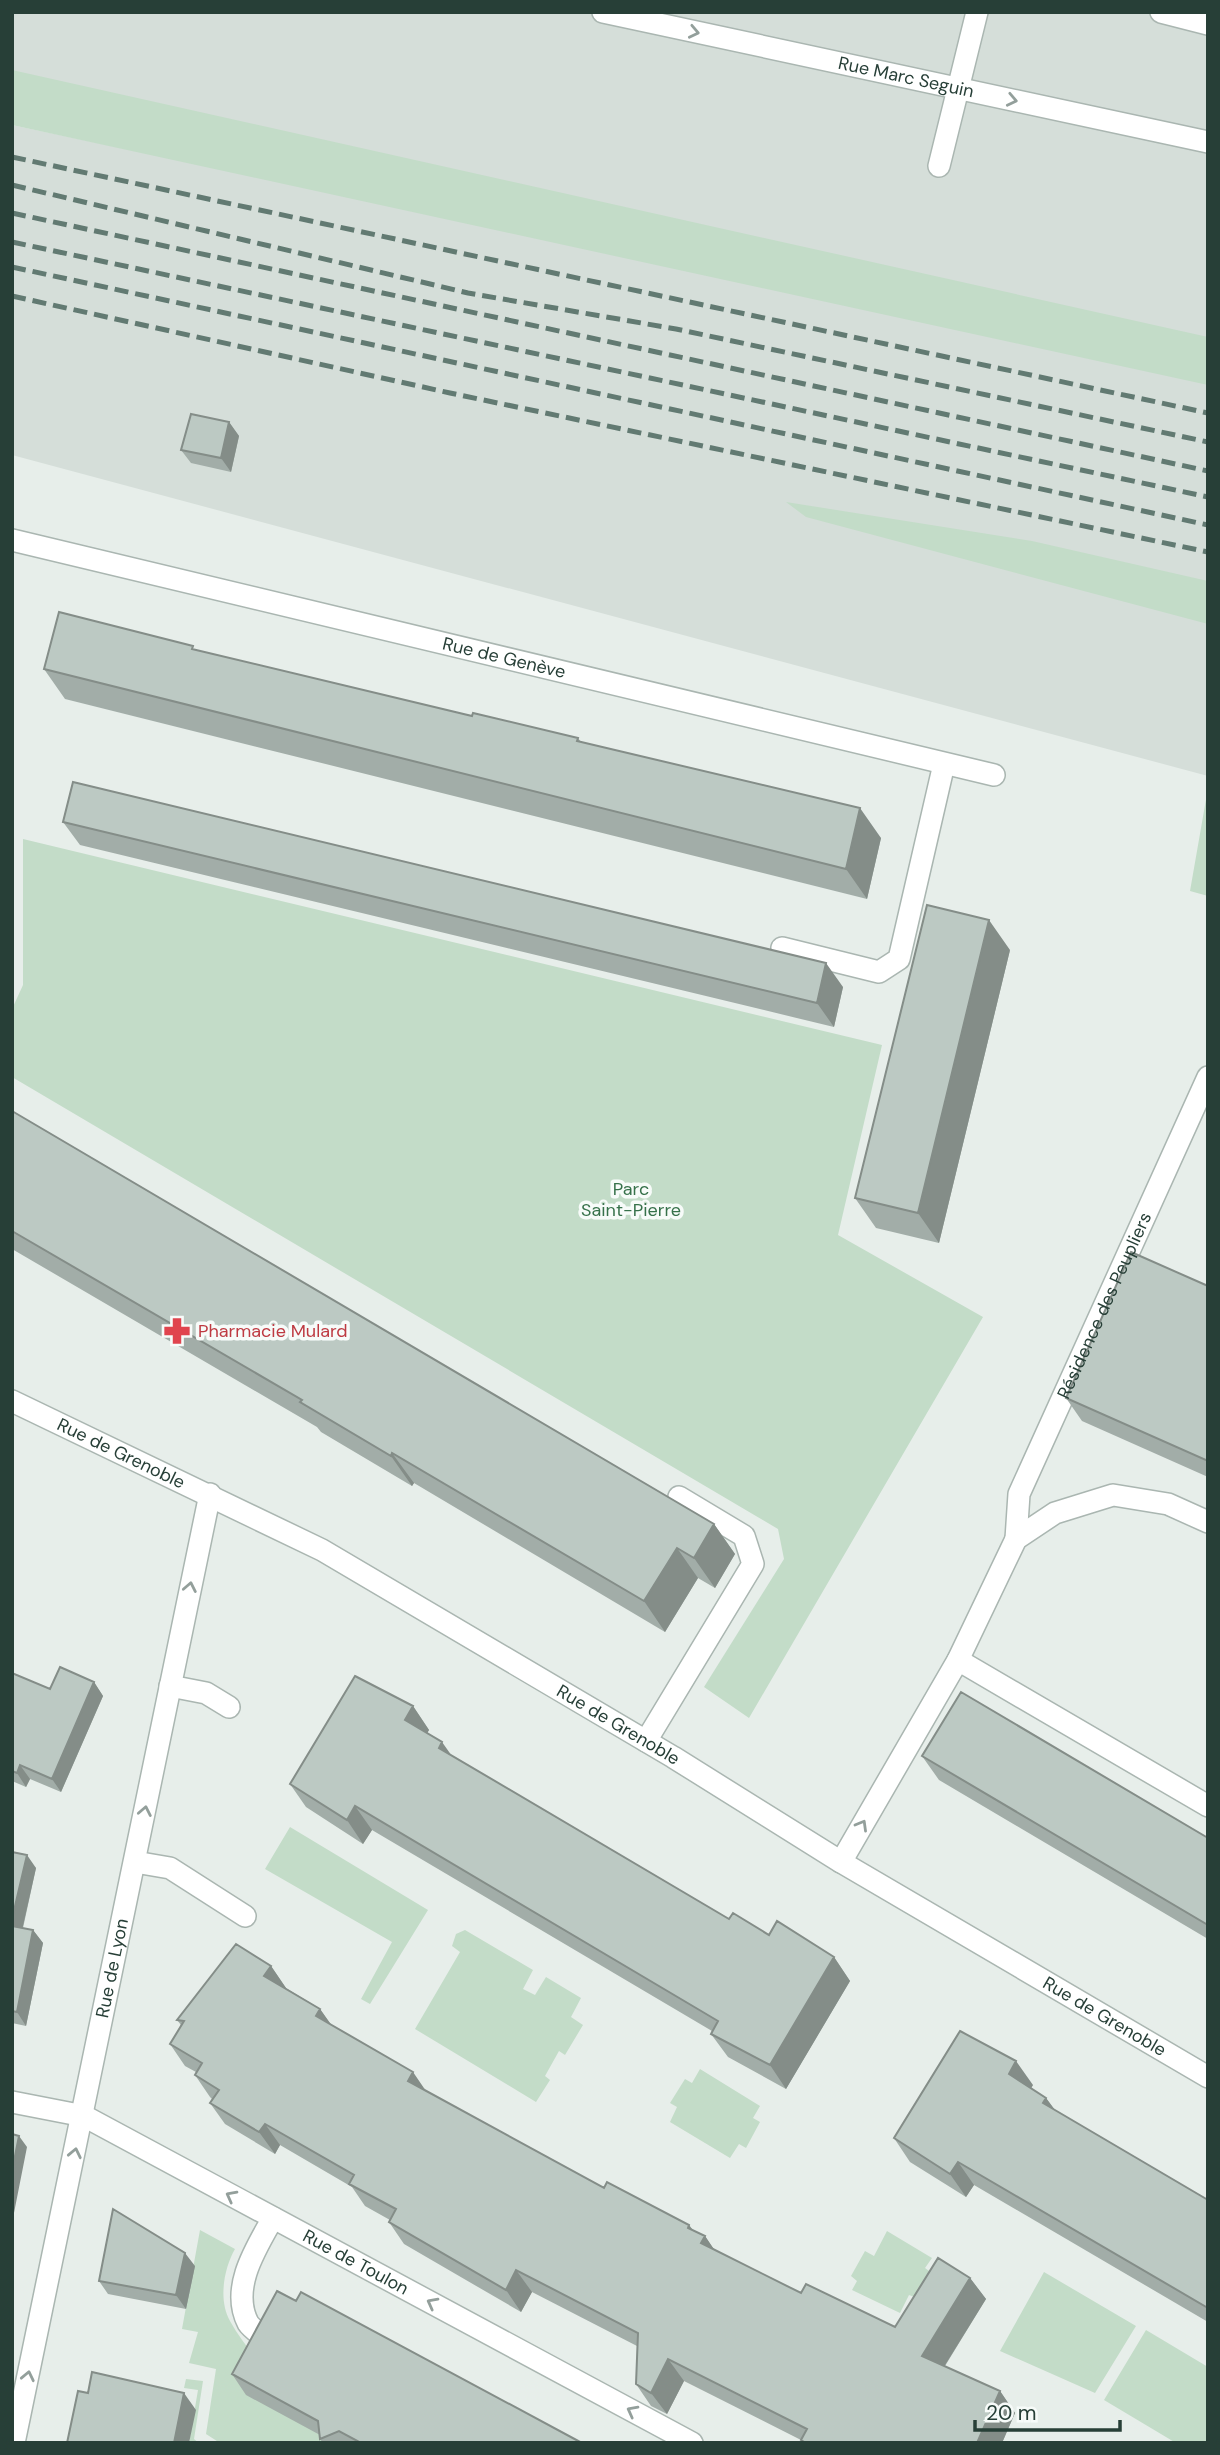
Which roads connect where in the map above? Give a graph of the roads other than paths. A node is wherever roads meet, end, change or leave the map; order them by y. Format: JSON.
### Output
{"nodes":[{"id":1,"x":603,"y":12,"type":"edge"},
{"id":2,"x":977,"y":12,"type":"edge"},
{"id":3,"x":1161,"y":12,"type":"edge"},
{"id":4,"x":1208,"y":24,"type":"edge"},
{"id":5,"x":957,"y":89,"type":"junction"},
{"id":6,"x":1208,"y":142,"type":"edge"},
{"id":7,"x":939,"y":166,"type":"dead end"},
{"id":8,"x":12,"y":540,"type":"edge"},
{"id":9,"x":944,"y":764,"type":"junction"},
{"id":10,"x":995,"y":775,"type":"dead end"},
{"id":11,"x":782,"y":948,"type":"dead end"},
{"id":12,"x":1208,"y":1077,"type":"edge"},
{"id":13,"x":12,"y":1401,"type":"edge"},
{"id":14,"x":210,"y":1494,"type":"junction"},
{"id":15,"x":679,"y":1497,"type":"dead end"},
{"id":16,"x":1208,"y":1522,"type":"edge"},
{"id":17,"x":1016,"y":1539,"type":"junction"},
{"id":18,"x":958,"y":1660,"type":"junction"},
{"id":19,"x":170,"y":1686,"type":"junction"},
{"id":20,"x":229,"y":1707,"type":"dead end"},
{"id":21,"x":646,"y":1741,"type":"junction"},
{"id":22,"x":1208,"y":1806,"type":"edge"},
{"id":23,"x":135,"y":1862,"type":"junction"},
{"id":24,"x":841,"y":1862,"type":"junction"},
{"id":25,"x":245,"y":1916,"type":"dead end"},
{"id":26,"x":1208,"y":2077,"type":"edge"},
{"id":27,"x":12,"y":2102,"type":"edge"},
{"id":28,"x":84,"y":2116,"type":"junction"},
{"id":29,"x":273,"y":2218,"type":"junction"},
{"id":30,"x":265,"y":2338,"type":"edge"},
{"id":31,"x":14,"y":2443,"type":"edge"},
{"id":32,"x":692,"y":2443,"type":"edge"}],
"edges":[{"from":1,"to":5,"type":"street","name":"Rue Marc Seguin","one_way":true},
{"from":2,"to":5,"type":"street"},
{"from":3,"to":4,"type":"street"},
{"from":5,"to":6,"type":"street","name":"Rue Marc Seguin","one_way":true},
{"from":5,"to":7,"type":"street"},
{"from":8,"to":9,"type":"street","name":"Rue de Genève"},
{"from":9,"to":10,"type":"street","name":"Rue de Genève"},
{"from":9,"to":11,"type":"street"},
{"from":12,"to":17,"type":"street","name":"Résidence des Peupliers"},
{"from":13,"to":14,"type":"street","name":"Rue de Grenoble"},
{"from":19,"to":14,"type":"street","name":"Rue de Lyon","one_way":true},
{"from":14,"to":21,"type":"street","name":"Rue de Grenoble"},
{"from":15,"to":21,"type":"street"},
{"from":16,"to":17,"type":"street"},
{"from":17,"to":18,"type":"street","name":"Résidence des Peupliers"},
{"from":18,"to":22,"type":"street"},
{"from":24,"to":18,"type":"street","name":"Résidence des Peupliers","one_way":true},
{"from":19,"to":20,"type":"street"},
{"from":23,"to":19,"type":"street","name":"Rue de Lyon","one_way":true},
{"from":21,"to":24,"type":"street","name":"Rue de Grenoble"},
{"from":23,"to":25,"type":"street"},
{"from":23,"to":28,"type":"street","name":"Rue de Lyon"},
{"from":24,"to":26,"type":"street","name":"Rue de Grenoble"},
{"from":27,"to":28,"type":"street","name":"Rue de Toulon"},
{"from":29,"to":28,"type":"street","name":"Rue de Toulon","one_way":true},
{"from":31,"to":28,"type":"street","name":"Rue de Lyon","one_way":true},
{"from":29,"to":30,"type":"street"},
{"from":32,"to":29,"type":"street","name":"Rue de Toulon","one_way":true}]}
